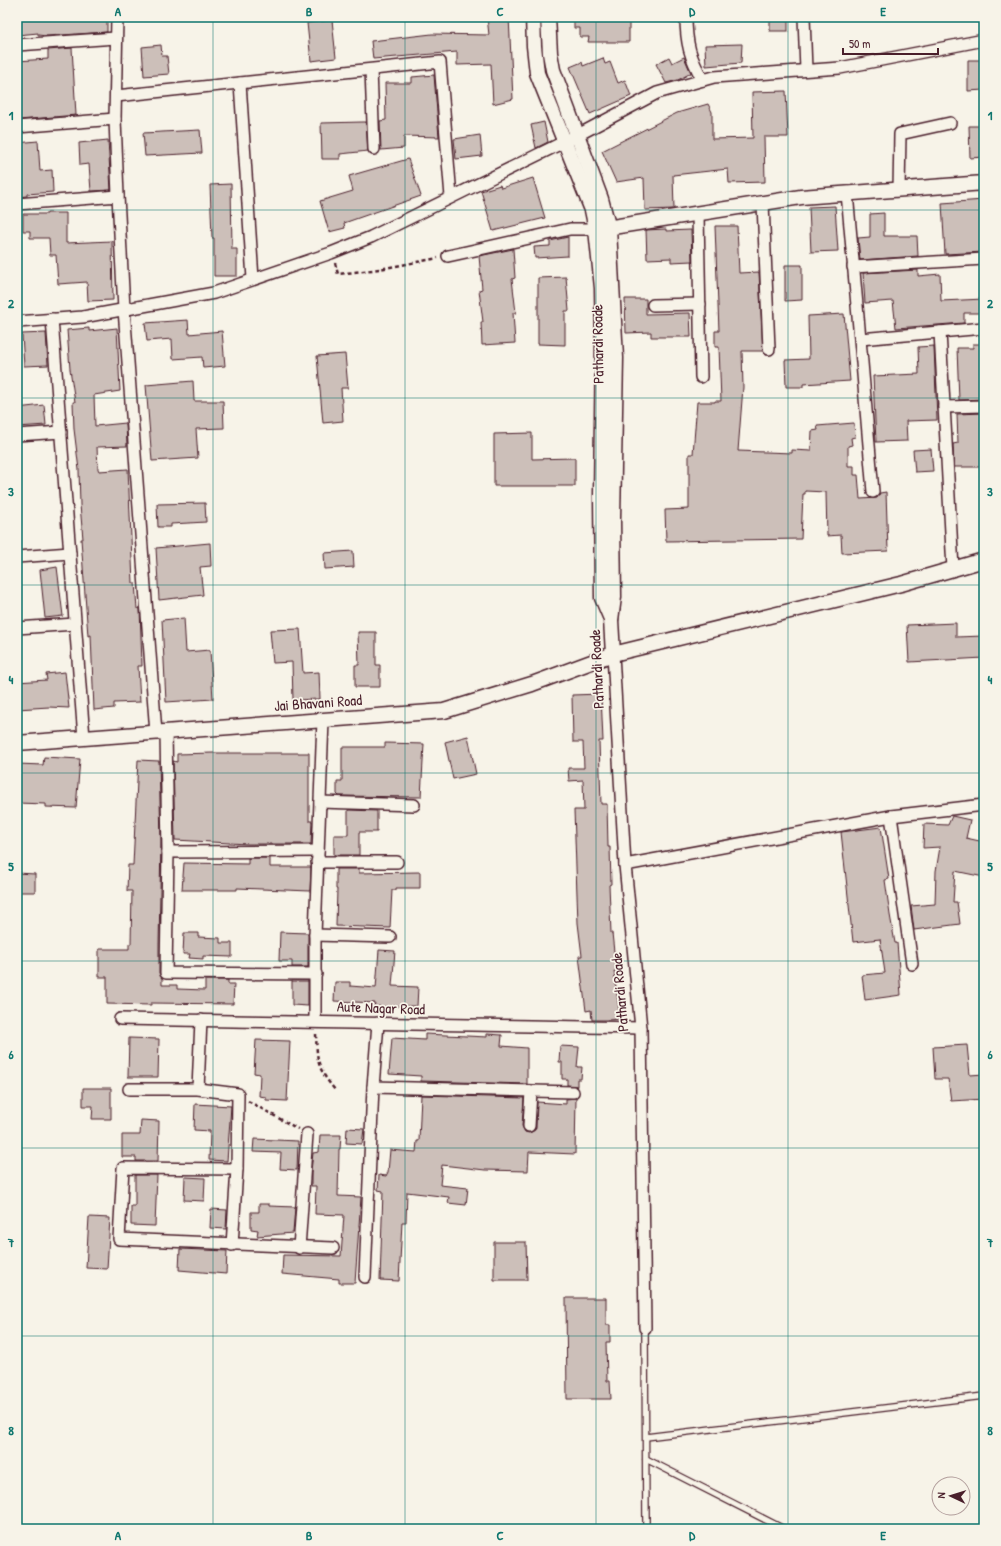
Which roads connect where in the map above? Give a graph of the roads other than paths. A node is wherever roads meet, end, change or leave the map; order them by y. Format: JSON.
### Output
{"nodes":[{"id":1,"x":117,"y":17,"type":"edge"},
{"id":2,"x":533,"y":17,"type":"edge"},
{"id":3,"x":548,"y":17,"type":"edge"},
{"id":4,"x":686,"y":17,"type":"edge"},
{"id":5,"x":804,"y":17,"type":"edge"},
{"id":6,"x":116,"y":38,"type":"junction"},
{"id":7,"x":984,"y":40,"type":"edge"},
{"id":8,"x":17,"y":45,"type":"edge"},
{"id":9,"x":371,"y":70,"type":"junction"},
{"id":10,"x":806,"y":70,"type":"junction"},
{"id":11,"x":703,"y":80,"type":"junction"},
{"id":12,"x":240,"y":84,"type":"junction"},
{"id":13,"x":116,"y":96,"type":"junction"},
{"id":14,"x":115,"y":119,"type":"junction"},
{"id":15,"x":950,"y":122,"type":"dead end"},
{"id":16,"x":17,"y":127,"type":"edge"},
{"id":17,"x":570,"y":139,"type":"junction"},
{"id":18,"x":374,"y":149,"type":"dead end"},
{"id":19,"x":984,"y":183,"type":"edge"},
{"id":20,"x":899,"y":190,"type":"junction"},
{"id":21,"x":847,"y":193,"type":"junction"},
{"id":22,"x":118,"y":196,"type":"junction"},
{"id":23,"x":451,"y":197,"type":"junction"},
{"id":24,"x":763,"y":203,"type":"junction"},
{"id":25,"x":17,"y":204,"type":"edge"},
{"id":26,"x":698,"y":214,"type":"junction"},
{"id":27,"x":603,"y":229,"type":"junction"},
{"id":28,"x":448,"y":256,"type":"road end"},
{"id":29,"x":984,"y":259,"type":"edge"},
{"id":30,"x":854,"y":267,"type":"junction"},
{"id":31,"x":253,"y":279,"type":"junction"},
{"id":32,"x":700,"y":304,"type":"junction"},
{"id":33,"x":653,"y":305,"type":"dead end"},
{"id":34,"x":124,"y":309,"type":"junction"},
{"id":35,"x":52,"y":319,"type":"junction"},
{"id":36,"x":17,"y":322,"type":"edge"},
{"id":37,"x":984,"y":328,"type":"edge"},
{"id":38,"x":940,"y":332,"type":"junction"},
{"id":39,"x":860,"y":339,"type":"junction"},
{"id":40,"x":769,"y":349,"type":"dead end"},
{"id":41,"x":701,"y":377,"type":"dead end"},
{"id":42,"x":984,"y":406,"type":"edge"},
{"id":43,"x":944,"y":407,"type":"junction"},
{"id":44,"x":61,"y":432,"type":"junction"},
{"id":45,"x":17,"y":434,"type":"edge"},
{"id":46,"x":873,"y":492,"type":"dead end"},
{"id":47,"x":70,"y":553,"type":"junction"},
{"id":48,"x":17,"y":557,"type":"edge"},
{"id":49,"x":984,"y":560,"type":"edge"},
{"id":50,"x":953,"y":569,"type":"junction"},
{"id":51,"x":75,"y":624,"type":"junction"},
{"id":52,"x":17,"y":628,"type":"edge"},
{"id":53,"x":613,"y":654,"type":"junction"},
{"id":54,"x":323,"y":720,"type":"junction"},
{"id":55,"x":161,"y":732,"type":"junction"},
{"id":56,"x":84,"y":738,"type":"junction"},
{"id":57,"x":17,"y":743,"type":"edge"},
{"id":58,"x":320,"y":802,"type":"junction"},
{"id":59,"x":414,"y":805,"type":"dead end"},
{"id":60,"x":984,"y":805,"type":"edge"},
{"id":61,"x":891,"y":816,"type":"junction"},
{"id":62,"x":168,"y":852,"type":"junction"},
{"id":63,"x":318,"y":856,"type":"junction"},
{"id":64,"x":397,"y":862,"type":"dead end"},
{"id":65,"x":626,"y":865,"type":"junction"},
{"id":66,"x":315,"y":935,"type":"junction"},
{"id":67,"x":390,"y":937,"type":"dead end"},
{"id":68,"x":912,"y":964,"type":"dead end"},
{"id":69,"x":316,"y":974,"type":"junction"},
{"id":70,"x":120,"y":1018,"type":"dead end"},
{"id":71,"x":201,"y":1020,"type":"junction"},
{"id":72,"x":315,"y":1021,"type":"junction"},
{"id":73,"x":378,"y":1023,"type":"junction"},
{"id":74,"x":641,"y":1028,"type":"junction"},
{"id":75,"x":374,"y":1087,"type":"junction"},
{"id":76,"x":130,"y":1089,"type":"dead end"},
{"id":77,"x":198,"y":1089,"type":"junction"},
{"id":78,"x":531,"y":1091,"type":"junction"},
{"id":79,"x":573,"y":1092,"type":"dead end"},
{"id":80,"x":528,"y":1126,"type":"dead end"},
{"id":81,"x":307,"y":1134,"type":"road end"},
{"id":82,"x":237,"y":1170,"type":"junction"},
{"id":83,"x":232,"y":1244,"type":"junction"},
{"id":84,"x":299,"y":1248,"type":"junction"},
{"id":85,"x":333,"y":1248,"type":"dead end"},
{"id":86,"x":365,"y":1277,"type":"dead end"},
{"id":87,"x":645,"y":1328,"type":"joint"},
{"id":88,"x":984,"y":1396,"type":"edge"},
{"id":89,"x":646,"y":1437,"type":"junction"},
{"id":90,"x":646,"y":1459,"type":"junction"},
{"id":91,"x":646,"y":1529,"type":"edge"},
{"id":92,"x":784,"y":1529,"type":"edge"}],
"edges":[{"from":1,"to":6,"type":"street"},
{"from":2,"to":17,"type":"street"},
{"from":3,"to":17,"type":"street","name":"Pathardi Roade"},
{"from":4,"to":11,"type":"street"},
{"from":5,"to":10,"type":"street"},
{"from":6,"to":8,"type":"street"},
{"from":6,"to":13,"type":"street"},
{"from":7,"to":10,"type":"street"},
{"from":9,"to":12,"type":"street"},
{"from":9,"to":18,"type":"street"},
{"from":9,"to":23,"type":"street"},
{"from":10,"to":11,"type":"street"},
{"from":11,"to":17,"type":"street"},
{"from":12,"to":13,"type":"street"},
{"from":12,"to":31,"type":"street"},
{"from":13,"to":14,"type":"street"},
{"from":14,"to":16,"type":"street"},
{"from":14,"to":22,"type":"street"},
{"from":15,"to":20,"type":"street"},
{"from":17,"to":23,"type":"street"},
{"from":17,"to":27,"type":"street","name":"Pathardi Roade"},
{"from":19,"to":20,"type":"street"},
{"from":20,"to":21,"type":"street"},
{"from":21,"to":24,"type":"street"},
{"from":21,"to":30,"type":"street"},
{"from":22,"to":25,"type":"street"},
{"from":22,"to":34,"type":"street"},
{"from":23,"to":31,"type":"street"},
{"from":24,"to":26,"type":"street"},
{"from":24,"to":40,"type":"street"},
{"from":26,"to":27,"type":"street"},
{"from":26,"to":32,"type":"street"},
{"from":27,"to":28,"type":"street"},
{"from":27,"to":53,"type":"street","name":"Pathardi Roade"},
{"from":29,"to":30,"type":"street"},
{"from":30,"to":39,"type":"street"},
{"from":31,"to":34,"type":"street"},
{"from":32,"to":33,"type":"street"},
{"from":32,"to":41,"type":"street"},
{"from":34,"to":35,"type":"street"},
{"from":34,"to":55,"type":"street"},
{"from":35,"to":36,"type":"street"},
{"from":35,"to":44,"type":"street"},
{"from":37,"to":38,"type":"street"},
{"from":38,"to":39,"type":"street"},
{"from":38,"to":43,"type":"street"},
{"from":39,"to":46,"type":"street"},
{"from":42,"to":43,"type":"street"},
{"from":43,"to":50,"type":"street"},
{"from":44,"to":45,"type":"street"},
{"from":44,"to":47,"type":"street"},
{"from":47,"to":48,"type":"street"},
{"from":47,"to":51,"type":"street"},
{"from":49,"to":50,"type":"street","name":"Jai Bhavani Road"},
{"from":50,"to":53,"type":"street","name":"Jai Bhavani Road"},
{"from":51,"to":52,"type":"street"},
{"from":51,"to":56,"type":"street"},
{"from":53,"to":54,"type":"street","name":"Jai Bhavani Road"},
{"from":53,"to":65,"type":"street","name":"Pathardi Roade"},
{"from":54,"to":55,"type":"street","name":"Jai Bhavani Road"},
{"from":54,"to":58,"type":"street"},
{"from":55,"to":56,"type":"street","name":"Jai Bhavani Road"},
{"from":55,"to":62,"type":"street"},
{"from":56,"to":57,"type":"street","name":"Jai Bhavani Road"},
{"from":58,"to":59,"type":"street"},
{"from":58,"to":63,"type":"street"},
{"from":60,"to":61,"type":"street"},
{"from":61,"to":65,"type":"street"},
{"from":61,"to":68,"type":"street"},
{"from":62,"to":63,"type":"street"},
{"from":62,"to":69,"type":"street"},
{"from":63,"to":64,"type":"street"},
{"from":63,"to":66,"type":"street"},
{"from":65,"to":74,"type":"street","name":"Pathardi Roade"},
{"from":66,"to":67,"type":"street"},
{"from":66,"to":69,"type":"street"},
{"from":69,"to":72,"type":"street"},
{"from":70,"to":71,"type":"street","name":"Aute Nagar Road"},
{"from":71,"to":72,"type":"street","name":"Aute Nagar Road"},
{"from":71,"to":77,"type":"street"},
{"from":72,"to":73,"type":"street","name":"Aute Nagar Road"},
{"from":73,"to":74,"type":"street","name":"Aute Nagar Road"},
{"from":73,"to":75,"type":"street"},
{"from":74,"to":87,"type":"street","name":"Pathardi Roade"},
{"from":75,"to":78,"type":"street"},
{"from":75,"to":86,"type":"street"},
{"from":76,"to":77,"type":"street"},
{"from":77,"to":82,"type":"street"},
{"from":78,"to":79,"type":"street"},
{"from":78,"to":80,"type":"street"},
{"from":81,"to":84,"type":"street"},
{"from":82,"to":83,"type":"street"},
{"from":82,"to":83,"type":"street"},
{"from":83,"to":84,"type":"street"},
{"from":84,"to":85,"type":"street"},
{"from":87,"to":89,"type":"lane"},
{"from":88,"to":89,"type":"lane"},
{"from":89,"to":90,"type":"lane"},
{"from":90,"to":91,"type":"lane"},
{"from":90,"to":92,"type":"lane"}]}
